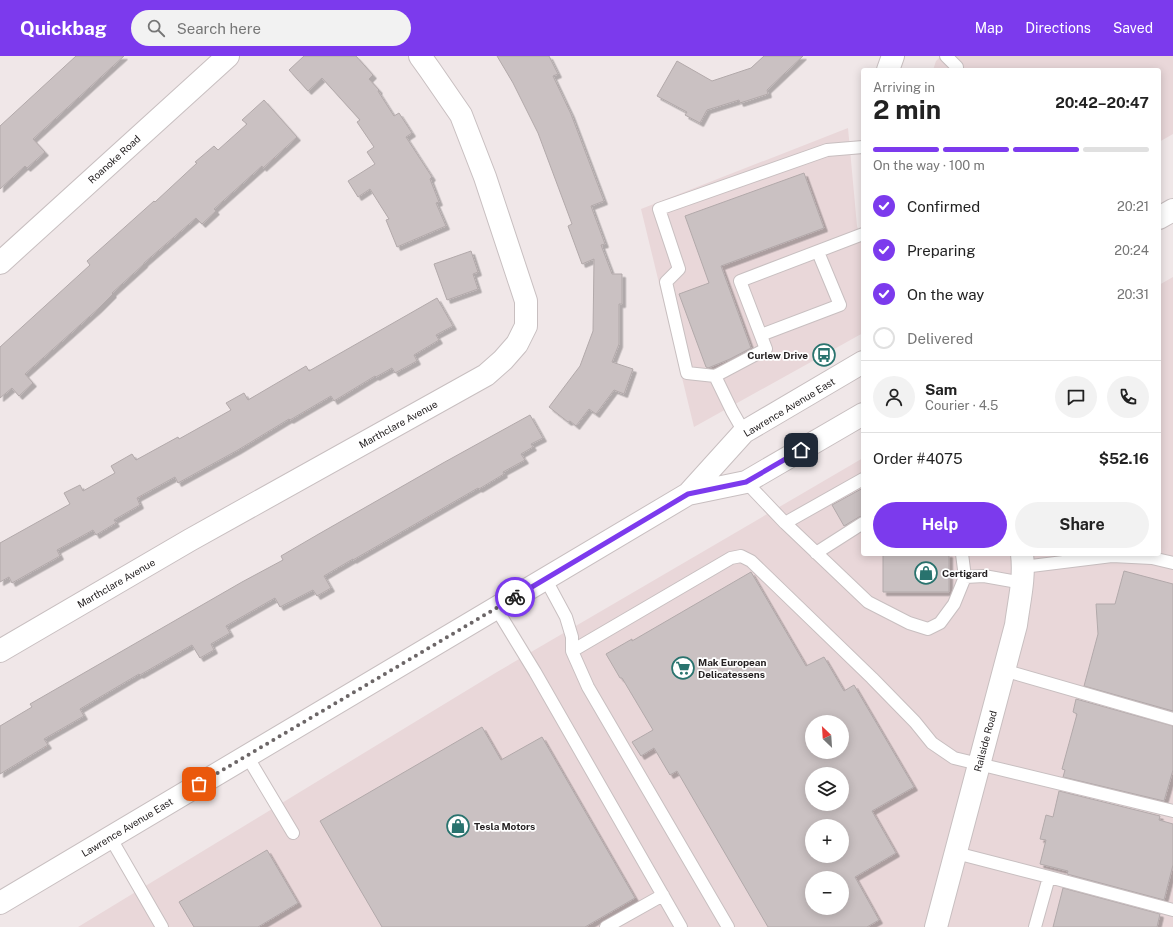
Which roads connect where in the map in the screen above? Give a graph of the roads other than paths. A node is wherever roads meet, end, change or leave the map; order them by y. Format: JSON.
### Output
{"nodes":[{"id":1,"x":228,"y":56,"type":"edge"},
{"id":2,"x":420,"y":56,"type":"edge"},
{"id":3,"x":893,"y":56,"type":"edge"},
{"id":4,"x":946,"y":56,"type":"edge"},
{"id":5,"x":889,"y":68,"type":"edge"},
{"id":6,"x":955,"y":68,"type":"edge"},
{"id":7,"x":861,"y":147,"type":"edge"},
{"id":8,"x":1173,"y":210,"type":"edge"},
{"id":9,"x":1161,"y":217,"type":"edge"},
{"id":10,"x":861,"y":235,"type":"edge"},
{"id":11,"x":818,"y":252,"type":"junction"},
{"id":12,"x":0,"y":263,"type":"edge"},
{"id":13,"x":761,"y":335,"type":"junction"},
{"id":14,"x":861,"y":363,"type":"edge"},
{"id":15,"x":715,"y":376,"type":"junction"},
{"id":16,"x":861,"y":415,"type":"edge"},
{"id":17,"x":744,"y":432,"type":"junction"},
{"id":18,"x":861,"y":480,"type":"edge"},
{"id":19,"x":746,"y":482,"type":"junction"},
{"id":20,"x":688,"y":494,"type":"junction"},
{"id":21,"x":785,"y":522,"type":"junction"},
{"id":22,"x":861,"y":524,"type":"edge"},
{"id":23,"x":816,"y":553,"type":"junction"},
{"id":24,"x":962,"y":556,"type":"edge"},
{"id":25,"x":1173,"y":563,"type":"edge"},
{"id":26,"x":1022,"y":568,"type":"edge"},
{"id":27,"x":965,"y":577,"type":"junction"},
{"id":28,"x":545,"y":578,"type":"junction"},
{"id":29,"x":496,"y":608,"type":"junction"},
{"id":30,"x":0,"y":651,"type":"edge"},
{"id":31,"x":572,"y":651,"type":"junction"},
{"id":32,"x":1003,"y":670,"type":"junction"},
{"id":33,"x":1173,"y":719,"type":"edge"},
{"id":34,"x":247,"y":756,"type":"junction"},
{"id":35,"x":979,"y":764,"type":"junction"},
{"id":36,"x":1173,"y":811,"type":"edge"},
{"id":37,"x":293,"y":832,"type":"dead end"},
{"id":38,"x":110,"y":838,"type":"junction"},
{"id":39,"x":956,"y":853,"type":"junction"},
{"id":40,"x":1049,"y":877,"type":"junction"},
{"id":41,"x":663,"y":895,"type":"junction"},
{"id":42,"x":0,"y":903,"type":"edge"},
{"id":43,"x":1173,"y":910,"type":"edge"},
{"id":44,"x":162,"y":927,"type":"edge"},
{"id":45,"x":606,"y":927,"type":"edge"},
{"id":46,"x":682,"y":927,"type":"edge"},
{"id":47,"x":728,"y":927,"type":"edge"},
{"id":48,"x":936,"y":927,"type":"edge"},
{"id":49,"x":1035,"y":927,"type":"edge"}],
"edges":[{"from":1,"to":12,"type":"street","name":"Roanoke Road"},
{"from":2,"to":30,"type":"street","name":"Marthclare Avenue"},
{"from":3,"to":5,"type":"street"},
{"from":4,"to":6,"type":"lane"},
{"from":7,"to":15,"type":"lane"},
{"from":8,"to":9,"type":"street"},
{"from":10,"to":11,"type":"lane"},
{"from":11,"to":13,"type":"lane"},
{"from":11,"to":13,"type":"lane"},
{"from":13,"to":15,"type":"lane"},
{"from":14,"to":17,"type":"street","name":"Lawrence Avenue East"},
{"from":15,"to":17,"type":"lane"},
{"from":16,"to":19,"type":"street","name":"Lawrence Avenue East"},
{"from":17,"to":20,"type":"street","name":"Lawrence Avenue East"},
{"from":18,"to":21,"type":"lane"},
{"from":19,"to":20,"type":"street","name":"Lawrence Avenue East"},
{"from":19,"to":21,"type":"lane"},
{"from":20,"to":28,"type":"street","name":"Lawrence Avenue East"},
{"from":21,"to":23,"type":"lane"},
{"from":22,"to":23,"type":"lane"},
{"from":23,"to":27,"type":"lane"},
{"from":24,"to":27,"type":"lane"},
{"from":25,"to":26,"type":"lane"},
{"from":26,"to":27,"type":"lane"},
{"from":26,"to":32,"type":"street","name":"Railside Road"},
{"from":28,"to":29,"type":"street","name":"Lawrence Avenue East"},
{"from":28,"to":31,"type":"lane"},
{"from":29,"to":34,"type":"street","name":"Lawrence Avenue East"},
{"from":29,"to":41,"type":"lane"},
{"from":31,"to":35,"type":"lane"},
{"from":31,"to":47,"type":"lane"},
{"from":32,"to":33,"type":"lane"},
{"from":32,"to":35,"type":"street","name":"Railside Road"},
{"from":34,"to":37,"type":"lane"},
{"from":34,"to":38,"type":"street","name":"Lawrence Avenue East"},
{"from":35,"to":36,"type":"lane"},
{"from":35,"to":39,"type":"street","name":"Railside Road"},
{"from":38,"to":42,"type":"street","name":"Lawrence Avenue East"},
{"from":38,"to":44,"type":"lane"},
{"from":39,"to":40,"type":"lane"},
{"from":39,"to":48,"type":"street","name":"Railside Road"},
{"from":40,"to":43,"type":"lane"},
{"from":40,"to":49,"type":"lane"},
{"from":41,"to":45,"type":"lane"},
{"from":41,"to":46,"type":"lane"}]}
